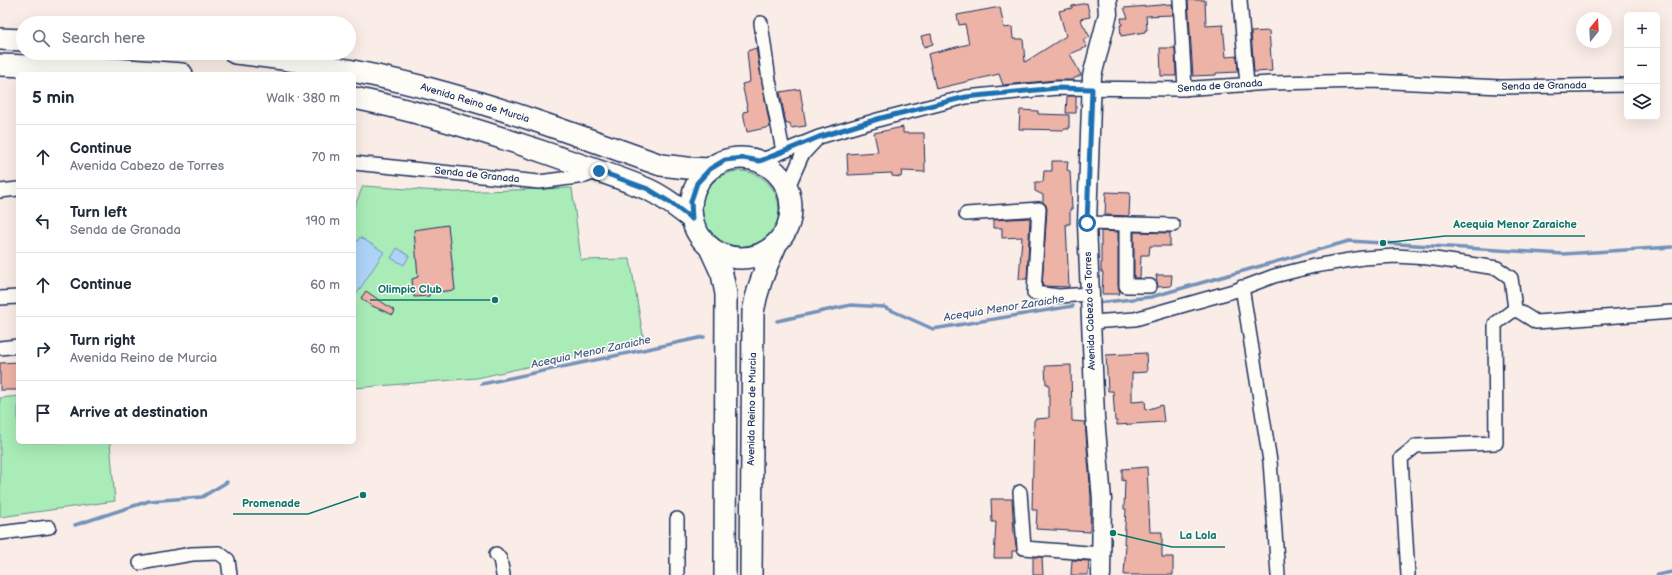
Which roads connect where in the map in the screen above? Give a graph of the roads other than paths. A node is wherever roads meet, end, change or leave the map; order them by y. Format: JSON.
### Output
{"nodes":[{"id":1,"x":1107,"y":0,"type":"edge"},
{"id":2,"x":1180,"y":0,"type":"edge"},
{"id":3,"x":1240,"y":0,"type":"edge"},
{"id":4,"x":761,"y":23,"type":"dead end"},
{"id":5,"x":0,"y":39,"type":"edge"},
{"id":6,"x":16,"y":40,"type":"edge"},
{"id":7,"x":287,"y":60,"type":"edge"},
{"id":8,"x":0,"y":65,"type":"edge"},
{"id":9,"x":148,"y":72,"type":"edge"},
{"id":10,"x":1624,"y":84,"type":"edge"},
{"id":11,"x":1247,"y":85,"type":"junction"},
{"id":12,"x":1092,"y":89,"type":"junction"},
{"id":13,"x":1185,"y":89,"type":"junction"},
{"id":14,"x":356,"y":98,"type":"edge"},
{"id":15,"x":819,"y":137,"type":"junction"},
{"id":16,"x":783,"y":152,"type":"junction"},
{"id":17,"x":760,"y":161,"type":"junction"},
{"id":18,"x":356,"y":163,"type":"edge"},
{"id":19,"x":710,"y":169,"type":"junction"},
{"id":20,"x":599,"y":171,"type":"junction"},
{"id":21,"x":788,"y":187,"type":"junction"},
{"id":22,"x":16,"y":189,"type":"edge"},
{"id":23,"x":0,"y":191,"type":"edge"},
{"id":24,"x":966,"y":214,"type":"dead end"},
{"id":25,"x":692,"y":219,"type":"junction"},
{"id":26,"x":1087,"y":223,"type":"junction"},
{"id":27,"x":1126,"y":224,"type":"junction"},
{"id":28,"x":1173,"y":225,"type":"dead end"},
{"id":29,"x":775,"y":247,"type":"junction"},
{"id":30,"x":710,"y":248,"type":"junction"},
{"id":31,"x":1150,"y":286,"type":"dead end"},
{"id":32,"x":1242,"y":288,"type":"junction"},
{"id":33,"x":1090,"y":294,"type":"junction"},
{"id":34,"x":16,"y":297,"type":"edge"},
{"id":35,"x":0,"y":298,"type":"edge"},
{"id":36,"x":1515,"y":309,"type":"junction"},
{"id":37,"x":1672,"y":312,"type":"edge"},
{"id":38,"x":1091,"y":322,"type":"junction"},
{"id":39,"x":16,"y":346,"type":"edge"},
{"id":40,"x":0,"y":348,"type":"edge"},
{"id":41,"x":1020,"y":492,"type":"dead end"},
{"id":42,"x":677,"y":519,"type":"dead end"},
{"id":43,"x":49,"y":527,"type":"dead end"},
{"id":44,"x":0,"y":533,"type":"edge"},
{"id":45,"x":496,"y":554,"type":"dead end"},
{"id":46,"x":1101,"y":554,"type":"junction"},
{"id":47,"x":140,"y":563,"type":"dead end"},
{"id":48,"x":230,"y":575,"type":"edge"},
{"id":49,"x":503,"y":575,"type":"edge"},
{"id":50,"x":677,"y":575,"type":"edge"},
{"id":51,"x":725,"y":575,"type":"edge"},
{"id":52,"x":751,"y":575,"type":"edge"},
{"id":53,"x":1101,"y":575,"type":"edge"},
{"id":54,"x":1278,"y":575,"type":"edge"},
{"id":55,"x":1408,"y":575,"type":"edge"}],
"edges":[{"from":1,"to":12,"type":"street","name":"Avenida Cabezo de Torres"},
{"from":2,"to":13,"type":"street"},
{"from":3,"to":11,"type":"street"},
{"from":4,"to":16,"type":"street"},
{"from":5,"to":6,"type":"main road"},
{"from":7,"to":19,"type":"main road","name":"Avenida Reino de Murcia"},
{"from":8,"to":9,"type":"main road"},
{"from":10,"to":11,"type":"street","name":"Senda de Granada"},
{"from":11,"to":13,"type":"street","name":"Senda de Granada"},
{"from":12,"to":13,"type":"street","name":"Senda de Granada"},
{"from":12,"to":15,"type":"street","name":"Senda de Granada"},
{"from":12,"to":26,"type":"street","name":"Avenida Cabezo de Torres"},
{"from":14,"to":20,"type":"main road"},
{"from":15,"to":16,"type":"street","name":"Senda de Granada"},
{"from":15,"to":21,"type":"street","name":"Senda de Granada"},
{"from":16,"to":17,"type":"street","name":"Senda de Granada"},
{"from":17,"to":19,"type":"main road"},
{"from":17,"to":21,"type":"main road"},
{"from":18,"to":20,"type":"street","name":"Senda de Granada"},
{"from":19,"to":25,"type":"main road"},
{"from":20,"to":25,"type":"main road"},
{"from":21,"to":29,"type":"main road"},
{"from":22,"to":23,"type":"street"},
{"from":24,"to":33,"type":"street"},
{"from":25,"to":30,"type":"main road"},
{"from":26,"to":27,"type":"street"},
{"from":26,"to":33,"type":"street","name":"Avenida Cabezo de Torres"},
{"from":27,"to":28,"type":"street"},
{"from":27,"to":31,"type":"street"},
{"from":29,"to":30,"type":"main road"},
{"from":29,"to":52,"type":"main road","name":"Avenida Reino de Murcia"},
{"from":30,"to":51,"type":"main road"},
{"from":32,"to":36,"type":"street"},
{"from":32,"to":38,"type":"street"},
{"from":32,"to":54,"type":"street"},
{"from":33,"to":38,"type":"street","name":"Avenida Cabezo de Torres"},
{"from":34,"to":35,"type":"street"},
{"from":36,"to":37,"type":"street"},
{"from":36,"to":55,"type":"street"},
{"from":38,"to":46,"type":"street","name":"Avenida Cabezo de Torres"},
{"from":39,"to":40,"type":"street"},
{"from":41,"to":46,"type":"street"},
{"from":42,"to":50,"type":"street"},
{"from":43,"to":44,"type":"street"},
{"from":45,"to":49,"type":"street"},
{"from":46,"to":53,"type":"street","name":"Avenida Cabezo de Torres"},
{"from":47,"to":48,"type":"street"}]}
